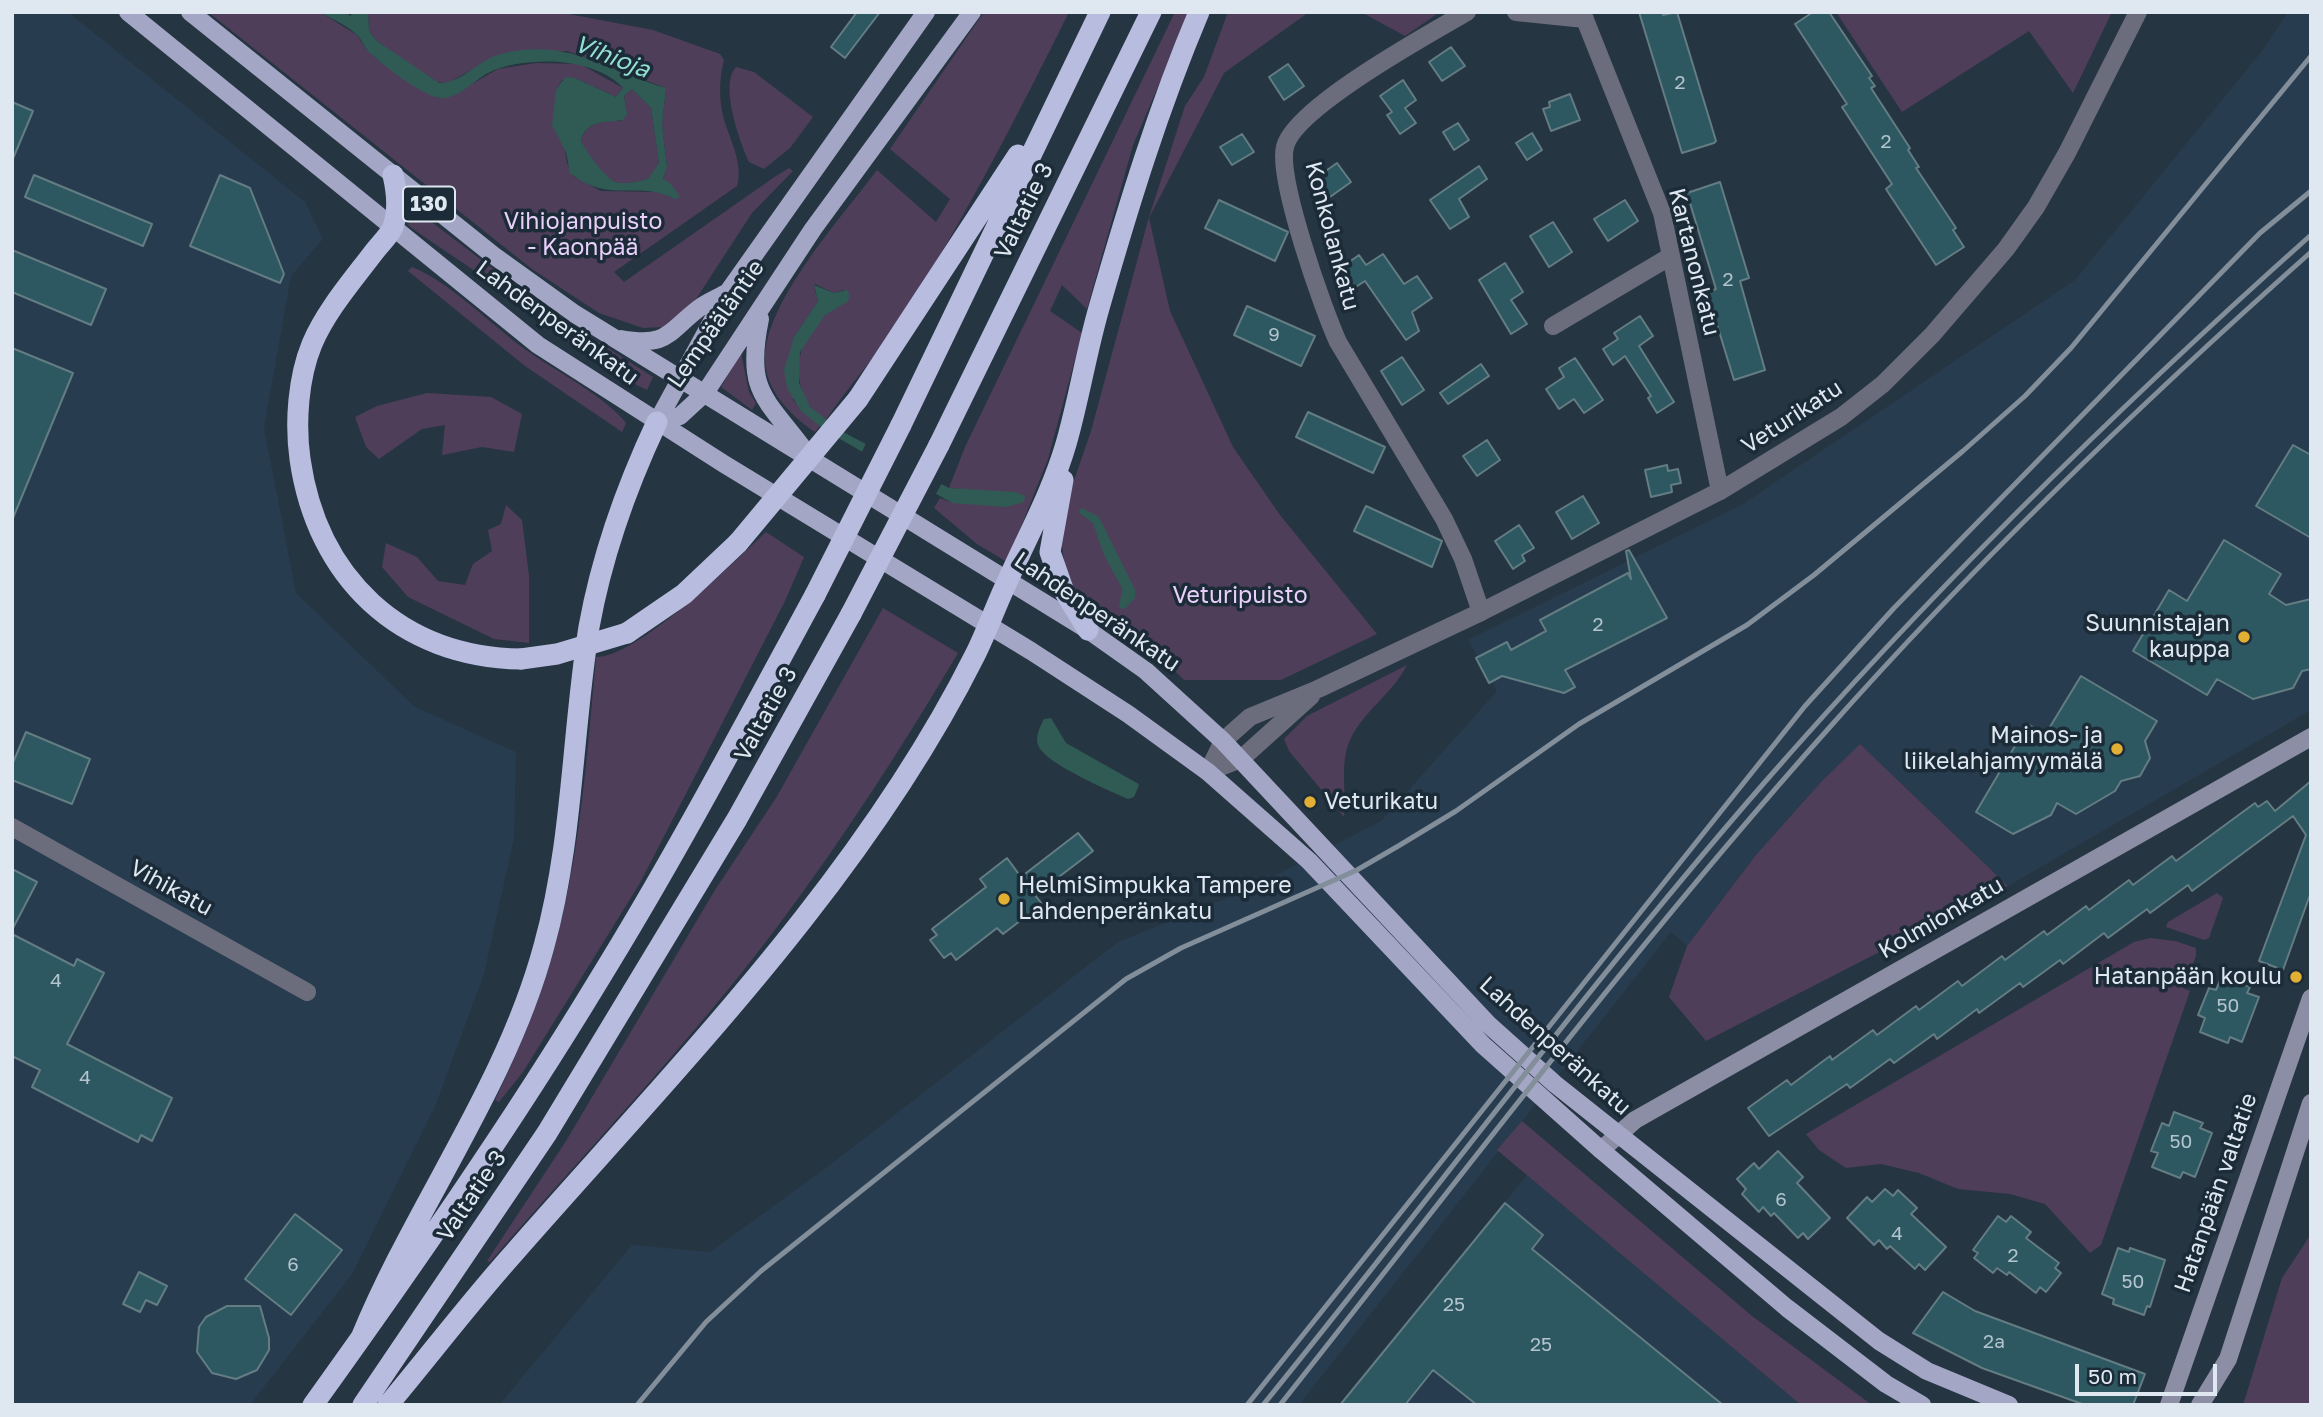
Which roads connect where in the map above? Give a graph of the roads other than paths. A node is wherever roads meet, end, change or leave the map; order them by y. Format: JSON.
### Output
{"nodes":[{"id":1,"x":128,"y":12,"type":"edge"},
{"id":2,"x":190,"y":12,"type":"edge"},
{"id":3,"x":926,"y":12,"type":"edge"},
{"id":4,"x":972,"y":12,"type":"edge"},
{"id":5,"x":1100,"y":12,"type":"edge"},
{"id":6,"x":1151,"y":12,"type":"edge"},
{"id":7,"x":1199,"y":12,"type":"edge"},
{"id":8,"x":1466,"y":12,"type":"edge"},
{"id":9,"x":1516,"y":12,"type":"edge"},
{"id":10,"x":2138,"y":12,"type":"edge"},
{"id":11,"x":1583,"y":16,"type":"edge"},
{"id":12,"x":1062,"y":89,"type":"junction"},
{"id":13,"x":393,"y":175,"type":"junction"},
{"id":14,"x":392,"y":228,"type":"junction"},
{"id":15,"x":1671,"y":256,"type":"junction"},
{"id":16,"x":727,"y":292,"type":"junction"},
{"id":17,"x":762,"y":308,"type":"junction"},
{"id":18,"x":1553,"y":326,"type":"dead end"},
{"id":19,"x":611,"y":337,"type":"junction"},
{"id":20,"x":680,"y":378,"type":"junction"},
{"id":21,"x":705,"y":393,"type":"junction"},
{"id":22,"x":657,"y":422,"type":"junction"},
{"id":23,"x":1066,"y":443,"type":"junction"},
{"id":24,"x":812,"y":460,"type":"junction"},
{"id":25,"x":1720,"y":491,"type":"junction"},
{"id":26,"x":1007,"y":580,"type":"junction"},
{"id":27,"x":1481,"y":612,"type":"junction"},
{"id":28,"x":989,"y":625,"type":"junction"},
{"id":29,"x":1088,"y":629,"type":"junction"},
{"id":30,"x":1318,"y":689,"type":"junction"},
{"id":31,"x":2311,"y":737,"type":"edge"},
{"id":32,"x":1223,"y":741,"type":"junction"},
{"id":33,"x":1241,"y":759,"type":"junction"},
{"id":34,"x":1208,"y":772,"type":"junction"},
{"id":35,"x":12,"y":827,"type":"edge"},
{"id":36,"x":307,"y":992,"type":"dead end"},
{"id":37,"x":2311,"y":998,"type":"edge"},
{"id":38,"x":2311,"y":1103,"type":"edge"},
{"id":39,"x":1618,"y":1134,"type":"junction"},
{"id":40,"x":1601,"y":1150,"type":"junction"},
{"id":41,"x":361,"y":1338,"type":"junction"},
{"id":42,"x":313,"y":1405,"type":"edge"},
{"id":43,"x":363,"y":1405,"type":"edge"},
{"id":44,"x":388,"y":1405,"type":"edge"},
{"id":45,"x":1922,"y":1405,"type":"edge"},
{"id":46,"x":2009,"y":1405,"type":"edge"},
{"id":47,"x":2169,"y":1405,"type":"edge"},
{"id":48,"x":2200,"y":1405,"type":"edge"}],
"edges":[{"from":1,"to":14,"type":"main road","name":"Lahdenperänkatu","number":"130"},
{"from":2,"to":13,"type":"main road","name":"Lahdenperänkatu","number":"130"},
{"from":3,"to":16,"type":"main road","name":"Lempääläntie","number":"130"},
{"from":4,"to":17,"type":"main road","name":"Lempääläntie"},
{"from":5,"to":12,"type":"highway","name":"Valtatie 3"},
{"from":6,"to":43,"type":"highway","name":"Valtatie 3","bridge":true},
{"from":7,"to":23,"type":"highway"},
{"from":8,"to":27,"type":"street","name":"Konkolankatu"},
{"from":9,"to":11,"type":"street"},
{"from":10,"to":25,"type":"street","name":"Veturikatu"},
{"from":11,"to":15,"type":"street","name":"Kartanonkatu"},
{"from":12,"to":14,"type":"highway","bridge":true},
{"from":12,"to":41,"type":"highway","name":"Valtatie 3","bridge":true},
{"from":13,"to":14,"type":"highway"},
{"from":13,"to":19,"type":"main road","name":"Lahdenperänkatu","number":"130"},
{"from":14,"to":22,"type":"main road","name":"Lahdenperänkatu","number":"130"},
{"from":15,"to":18,"type":"street"},
{"from":15,"to":25,"type":"street","name":"Kartanonkatu"},
{"from":16,"to":19,"type":"main road","number":"130"},
{"from":16,"to":20,"type":"main road","name":"Lempääläntie"},
{"from":17,"to":21,"type":"main road","name":"Lempääläntie"},
{"from":17,"to":24,"type":"main road"},
{"from":19,"to":20,"type":"main road","name":"Lahdenperänkatu","number":"130"},
{"from":20,"to":21,"type":"main road","name":"Lahdenperänkatu"},
{"from":20,"to":22,"type":"main road","name":"Lempääläntie"},
{"from":21,"to":22,"type":"main road","name":"Lempääläntie"},
{"from":21,"to":24,"type":"main road","name":"Lahdenperänkatu"},
{"from":22,"to":28,"type":"main road","name":"Lahdenperänkatu"},
{"from":22,"to":41,"type":"highway"},
{"from":23,"to":26,"type":"highway"},
{"from":23,"to":29,"type":"highway"},
{"from":24,"to":26,"type":"main road","name":"Lahdenperänkatu"},
{"from":25,"to":27,"type":"street","name":"Veturikatu"},
{"from":26,"to":28,"type":"highway"},
{"from":26,"to":29,"type":"main road","name":"Lahdenperänkatu"},
{"from":27,"to":30,"type":"street","name":"Veturikatu"},
{"from":28,"to":34,"type":"main road","name":"Lahdenperänkatu"},
{"from":28,"to":44,"type":"highway"},
{"from":29,"to":32,"type":"main road","name":"Lahdenperänkatu"},
{"from":30,"to":32,"type":"street","name":"Veturikatu"},
{"from":30,"to":33,"type":"street","name":"Veturikatu"},
{"from":31,"to":39,"type":"main road","name":"Kolmionkatu"},
{"from":32,"to":33,"type":"main road","name":"Lahdenperänkatu"},
{"from":32,"to":34,"type":"street","name":"Veturikatu"},
{"from":33,"to":34,"type":"street","name":"Veturikatu"},
{"from":33,"to":39,"type":"main road","name":"Lahdenperänkatu"},
{"from":34,"to":40,"type":"main road","name":"Lahdenperänkatu"},
{"from":35,"to":36,"type":"street","name":"Vihikatu"},
{"from":37,"to":47,"type":"main road","name":"Hatanpään valtatie"},
{"from":38,"to":48,"type":"main road"},
{"from":39,"to":40,"type":"main road","name":"Kolmionkatu"},
{"from":39,"to":46,"type":"main road","name":"Lahdenperänkatu"},
{"from":40,"to":45,"type":"main road","name":"Lahdenperänkatu"},
{"from":41,"to":42,"type":"highway"}]}
